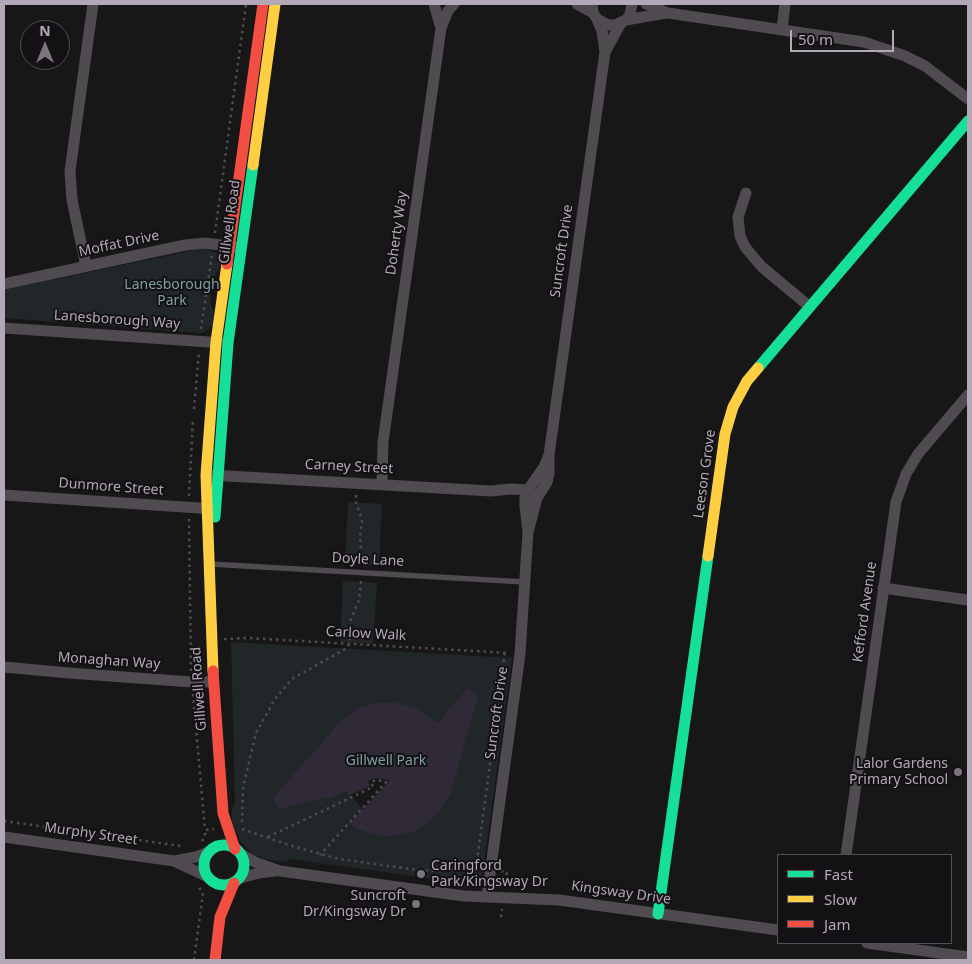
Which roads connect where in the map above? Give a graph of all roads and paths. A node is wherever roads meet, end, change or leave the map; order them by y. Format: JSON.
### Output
{"nodes":[{"id":1,"x":92,"y":4,"type":"edge"},
{"id":2,"x":263,"y":4,"type":"edge"},
{"id":3,"x":275,"y":4,"type":"edge"},
{"id":4,"x":434,"y":4,"type":"edge"},
{"id":5,"x":454,"y":4,"type":"edge"},
{"id":6,"x":576,"y":4,"type":"edge"},
{"id":7,"x":632,"y":4,"type":"edge"},
{"id":8,"x":646,"y":4,"type":"edge"},
{"id":9,"x":785,"y":4,"type":"edge"},
{"id":10,"x":594,"y":12,"type":"edge"},
{"id":11,"x":668,"y":13,"type":"junction"},
{"id":12,"x":623,"y":22,"type":"junction"},
{"id":13,"x":441,"y":28,"type":"junction"},
{"id":14,"x":782,"y":30,"type":"junction"},
{"id":15,"x":605,"y":52,"type":"junction"},
{"id":16,"x":968,"y":99,"type":"edge"},
{"id":17,"x":968,"y":121,"type":"edge"},
{"id":18,"x":746,"y":193,"type":"dead end"},
{"id":19,"x":228,"y":246,"type":"junction"},
{"id":20,"x":241,"y":248,"type":"junction"},
{"id":21,"x":86,"y":266,"type":"junction"},
{"id":22,"x":4,"y":284,"type":"edge"},
{"id":23,"x":810,"y":307,"type":"junction"},
{"id":24,"x":4,"y":328,"type":"edge"},
{"id":25,"x":216,"y":342,"type":"junction"},
{"id":26,"x":228,"y":343,"type":"junction"},
{"id":27,"x":968,"y":395,"type":"edge"},
{"id":28,"x":212,"y":475,"type":"junction"},
{"id":29,"x":377,"y":484,"type":"junction"},
{"id":30,"x":4,"y":495,"type":"edge"},
{"id":31,"x":530,"y":495,"type":"junction"},
{"id":32,"x":211,"y":508,"type":"junction"},
{"id":33,"x":209,"y":564,"type":"junction"},
{"id":34,"x":525,"y":582,"type":"junction"},
{"id":35,"x":883,"y":588,"type":"junction"},
{"id":36,"x":968,"y":600,"type":"edge"},
{"id":37,"x":210,"y":640,"type":"junction"},
{"id":38,"x":350,"y":643,"type":"junction"},
{"id":39,"x":505,"y":652,"type":"junction"},
{"id":40,"x":520,"y":654,"type":"junction"},
{"id":41,"x":4,"y":666,"type":"edge"},
{"id":42,"x":213,"y":682,"type":"junction"},
{"id":43,"x":4,"y":821,"type":"edge"},
{"id":44,"x":242,"y":828,"type":"junction"},
{"id":45,"x":224,"y":829,"type":"junction"},
{"id":46,"x":4,"y":837,"type":"edge"},
{"id":47,"x":267,"y":838,"type":"junction"},
{"id":48,"x":200,"y":842,"type":"dead end"},
{"id":49,"x":211,"y":850,"type":"junction"},
{"id":50,"x":238,"y":852,"type":"junction"},
{"id":51,"x":846,"y":854,"type":"edge"},
{"id":52,"x":320,"y":855,"type":"junction"},
{"id":53,"x":180,"y":860,"type":"junction"},
{"id":54,"x":476,"y":868,"type":"junction"},
{"id":55,"x":491,"y":870,"type":"junction"},
{"id":56,"x":280,"y":871,"type":"junction"},
{"id":57,"x":208,"y":878,"type":"junction"},
{"id":58,"x":237,"y":881,"type":"junction"},
{"id":59,"x":198,"y":886,"type":"dead end"},
{"id":60,"x":487,"y":896,"type":"junction"},
{"id":61,"x":503,"y":897,"type":"junction"},
{"id":62,"x":658,"y":914,"type":"junction"},
{"id":63,"x":220,"y":917,"type":"junction"},
{"id":64,"x":501,"y":917,"type":"dead end"},
{"id":65,"x":777,"y":930,"type":"edge"},
{"id":66,"x":874,"y":944,"type":"edge"},
{"id":67,"x":968,"y":957,"type":"edge"},
{"id":68,"x":194,"y":960,"type":"edge"},
{"id":69,"x":215,"y":960,"type":"edge"}],
"edges":[{"from":1,"to":21,"type":"street"},
{"from":2,"to":19,"type":"street","name":"Gillwell Road"},
{"from":3,"to":20,"type":"street","name":"Gillwell Road"},
{"from":4,"to":13,"type":"street","name":"Doherty Way"},
{"from":5,"to":13,"type":"street","name":"Doherty Way"},
{"from":6,"to":10,"type":"street"},
{"from":7,"to":12,"type":"street","name":"Suncroft Drive"},
{"from":8,"to":11,"type":"street"},
{"from":9,"to":14,"type":"street"},
{"from":10,"to":12,"type":"street"},
{"from":10,"to":15,"type":"street","name":"Suncroft Drive"},
{"from":11,"to":12,"type":"street"},
{"from":11,"to":14,"type":"street"},
{"from":12,"to":15,"type":"street","name":"Suncroft Drive"},
{"from":13,"to":29,"type":"street","name":"Doherty Way"},
{"from":14,"to":16,"type":"street"},
{"from":15,"to":31,"type":"street","name":"Suncroft Drive"},
{"from":17,"to":23,"type":"street","name":"Leeson Grove"},
{"from":18,"to":23,"type":"street"},
{"from":19,"to":20,"type":"street","name":"Moffat Drive"},
{"from":19,"to":21,"type":"street","name":"Moffat Drive"},
{"from":19,"to":25,"type":"street","name":"Gillwell Road"},
{"from":20,"to":26,"type":"street","name":"Gillwell Road"},
{"from":21,"to":22,"type":"street","name":"Moffat Drive"},
{"from":23,"to":62,"type":"street","name":"Leeson Grove"},
{"from":24,"to":25,"type":"street","name":"Lanesborough Way"},
{"from":25,"to":26,"type":"street","name":"Lanesborough Way"},
{"from":25,"to":28,"type":"street","name":"Gillwell Road"},
{"from":26,"to":28,"type":"street","name":"Gillwell Road"},
{"from":27,"to":35,"type":"street","name":"Kefford Avenue"},
{"from":28,"to":29,"type":"street","name":"Carney Street"},
{"from":28,"to":32,"type":"street","name":"Gillwell Road"},
{"from":29,"to":31,"type":"street","name":"Carney Street"},
{"from":30,"to":32,"type":"street","name":"Dunmore Street"},
{"from":31,"to":34,"type":"street","name":"Suncroft Drive"},
{"from":32,"to":33,"type":"street","name":"Gillwell Road"},
{"from":33,"to":34,"type":"lane","name":"Doyle Lane"},
{"from":33,"to":37,"type":"street","name":"Gillwell Road"},
{"from":34,"to":40,"type":"street","name":"Suncroft Drive"},
{"from":35,"to":36,"type":"street"},
{"from":35,"to":51,"type":"street","name":"Kefford Avenue"},
{"from":37,"to":38,"type":"path","name":"Carlow Walk"},
{"from":37,"to":42,"type":"street","name":"Gillwell Road"},
{"from":38,"to":39,"type":"path","name":"Carlow Walk"},
{"from":38,"to":44,"type":"path"},
{"from":39,"to":40,"type":"path","name":"Carlow Walk"},
{"from":39,"to":54,"type":"path"},
{"from":40,"to":55,"type":"street","name":"Suncroft Drive"},
{"from":41,"to":42,"type":"street","name":"Monaghan Way"},
{"from":42,"to":45,"type":"street","name":"Gillwell Road"},
{"from":43,"to":53,"type":"path"},
{"from":44,"to":45,"type":"path"},
{"from":44,"to":47,"type":"path"},
{"from":45,"to":48,"type":"path"},
{"from":45,"to":49,"type":"street","name":"Gillwell Road"},
{"from":45,"to":50,"type":"street"},
{"from":46,"to":53,"type":"street","name":"Murphy Street"},
{"from":47,"to":52,"type":"path"},
{"from":47,"to":52,"type":"path"},
{"from":49,"to":50,"type":"street"},
{"from":49,"to":53,"type":"street","name":"Murphy Street"},
{"from":49,"to":57,"type":"street"},
{"from":50,"to":56,"type":"street","name":"Kingsway Drive"},
{"from":50,"to":58,"type":"street"},
{"from":52,"to":54,"type":"path"},
{"from":53,"to":57,"type":"street","name":"Murphy Street"},
{"from":54,"to":55,"type":"path"},
{"from":55,"to":60,"type":"street","name":"Suncroft Drive"},
{"from":55,"to":61,"type":"path"},
{"from":56,"to":58,"type":"street","name":"Kingsway Drive"},
{"from":56,"to":60,"type":"street","name":"Kingsway Drive"},
{"from":57,"to":58,"type":"street"},
{"from":57,"to":63,"type":"street"},
{"from":58,"to":63,"type":"street"},
{"from":59,"to":68,"type":"path"},
{"from":60,"to":61,"type":"street","name":"Kingsway Drive"},
{"from":61,"to":62,"type":"street","name":"Kingsway Drive"},
{"from":61,"to":64,"type":"path"},
{"from":62,"to":65,"type":"street","name":"Kingsway Drive"},
{"from":63,"to":69,"type":"street"},
{"from":66,"to":67,"type":"street"}]}
